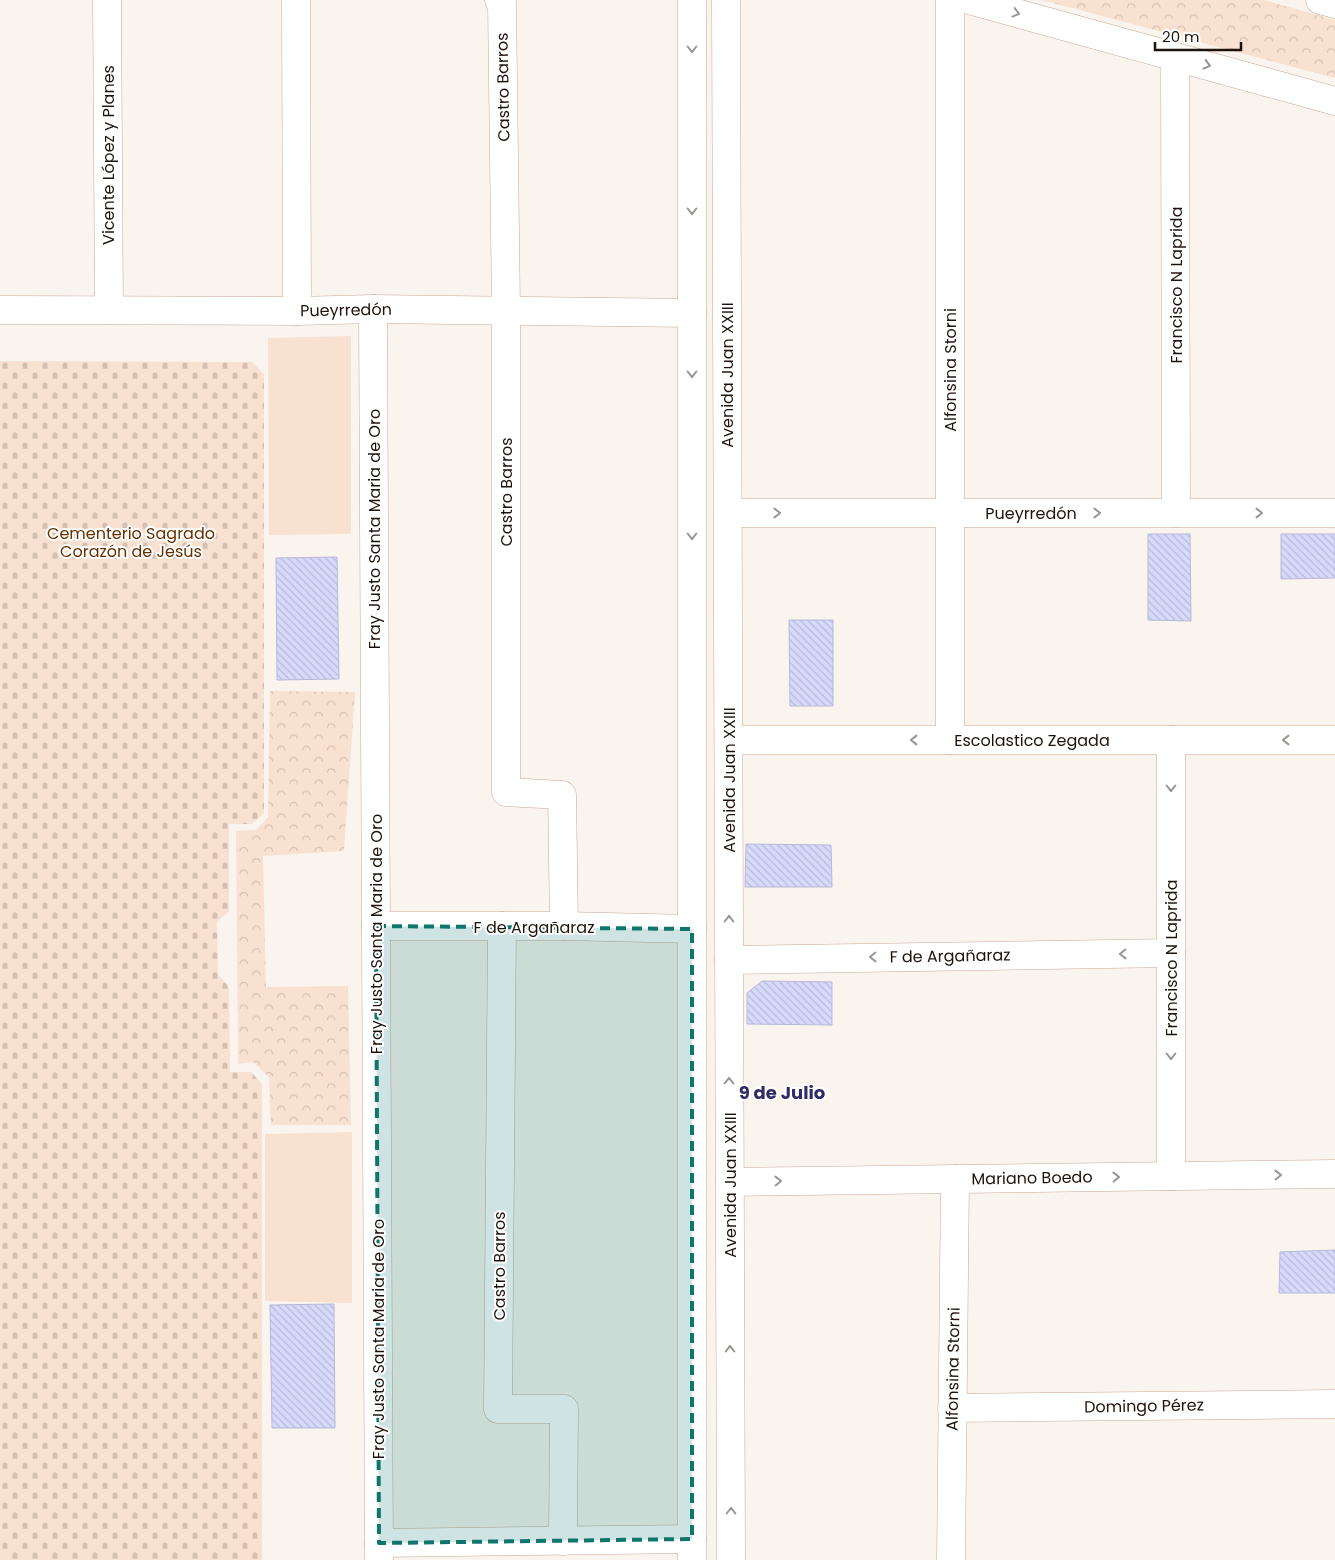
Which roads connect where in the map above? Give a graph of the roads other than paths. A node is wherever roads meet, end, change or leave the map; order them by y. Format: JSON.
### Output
{"nodes":[{"id":1,"x":107,"y":0,"type":"edge"},
{"id":2,"x":296,"y":0,"type":"edge"},
{"id":3,"x":692,"y":0,"type":"edge"},
{"id":4,"x":726,"y":0,"type":"edge"},
{"id":5,"x":950,"y":0,"type":"edge"},
{"id":6,"x":969,"y":0,"type":"edge"},
{"id":7,"x":1320,"y":0,"type":"edge"},
{"id":8,"x":501,"y":2,"type":"edge"},
{"id":9,"x":1335,"y":4,"type":"edge"},
{"id":10,"x":1175,"y":56,"type":"junction"},
{"id":11,"x":1335,"y":100,"type":"edge"},
{"id":12,"x":373,"y":309,"type":"junction"},
{"id":13,"x":0,"y":310,"type":"edge"},
{"id":14,"x":109,"y":310,"type":"junction"},
{"id":15,"x":506,"y":310,"type":"junction"},
{"id":16,"x":297,"y":311,"type":"junction"},
{"id":17,"x":692,"y":314,"type":"junction"},
{"id":18,"x":728,"y":513,"type":"junction"},
{"id":19,"x":950,"y":513,"type":"junction"},
{"id":20,"x":1176,"y":513,"type":"junction"},
{"id":21,"x":1335,"y":513,"type":"edge"},
{"id":22,"x":729,"y":740,"type":"junction"},
{"id":23,"x":950,"y":740,"type":"junction"},
{"id":24,"x":1171,"y":740,"type":"junction"},
{"id":25,"x":1335,"y":740,"type":"edge"},
{"id":26,"x":376,"y":926,"type":"junction"},
{"id":27,"x":502,"y":926,"type":"junction"},
{"id":28,"x":564,"y":926,"type":"junction"},
{"id":29,"x":692,"y":929,"type":"junction"},
{"id":30,"x":1171,"y":953,"type":"junction"},
{"id":31,"x":729,"y":960,"type":"junction"},
{"id":32,"x":1335,"y":1174,"type":"edge"},
{"id":33,"x":1171,"y":1176,"type":"junction"},
{"id":34,"x":955,"y":1179,"type":"junction"},
{"id":35,"x":730,"y":1182,"type":"junction"},
{"id":36,"x":1335,"y":1404,"type":"edge"},
{"id":37,"x":952,"y":1408,"type":"junction"},
{"id":38,"x":564,"y":1541,"type":"junction"},
{"id":39,"x":692,"y":1549,"type":"edge"},
{"id":40,"x":379,"y":1551,"type":"edge"},
{"id":41,"x":496,"y":1551,"type":"edge"},
{"id":42,"x":731,"y":1560,"type":"edge"},
{"id":43,"x":951,"y":1560,"type":"edge"}],
"edges":[{"from":1,"to":14,"type":"street","name":"Vicente López y Planes"},
{"from":2,"to":16,"type":"street"},
{"from":3,"to":17,"type":"street","one_way":true},
{"from":4,"to":18,"type":"street","name":"Avenida Juan XXIII"},
{"from":5,"to":19,"type":"street","name":"Alfonsina Storni"},
{"from":6,"to":10,"type":"street","one_way":true},
{"from":7,"to":9,"type":"street"},
{"from":8,"to":15,"type":"street","name":"Castro Barros"},
{"from":10,"to":11,"type":"street","one_way":true},
{"from":10,"to":20,"type":"street","name":"Francisco N Laprida"},
{"from":12,"to":15,"type":"street","name":"Pueyrredón"},
{"from":12,"to":16,"type":"street","name":"Pueyrredón"},
{"from":12,"to":26,"type":"street","name":"Fray Justo Santa Maria de Oro"},
{"from":13,"to":14,"type":"street","name":"Pueyrredón"},
{"from":14,"to":16,"type":"street","name":"Pueyrredón"},
{"from":15,"to":17,"type":"street","name":"Pueyrredón"},
{"from":15,"to":28,"type":"street","name":"Castro Barros"},
{"from":17,"to":29,"type":"street","one_way":true},
{"from":18,"to":19,"type":"street","name":"Pueyrredón","one_way":true},
{"from":18,"to":22,"type":"street","name":"Avenida Juan XXIII"},
{"from":19,"to":20,"type":"street","name":"Pueyrredón","one_way":true},
{"from":19,"to":23,"type":"street","name":"Alfonsina Storni"},
{"from":20,"to":21,"type":"street","name":"Pueyrredón","one_way":true},
{"from":23,"to":22,"type":"street","name":"Escolastico Zegada","one_way":true},
{"from":31,"to":22,"type":"street","name":"Avenida Juan XXIII","one_way":true},
{"from":23,"to":24,"type":"street","name":"Escolastico Zegada"},
{"from":25,"to":24,"type":"street","name":"Escolastico Zegada","one_way":true},
{"from":24,"to":30,"type":"street","name":"Francisco N Laprida","one_way":true},
{"from":26,"to":27,"type":"street","name":"F de Argañaraz"},
{"from":26,"to":40,"type":"street","name":"Fray Justo Santa Maria de Oro"},
{"from":27,"to":28,"type":"street","name":"F de Argañaraz"},
{"from":27,"to":38,"type":"street","name":"Castro Barros"},
{"from":28,"to":29,"type":"street","name":"F de Argañaraz"},
{"from":29,"to":39,"type":"street"},
{"from":30,"to":31,"type":"street","name":"F de Argañaraz","one_way":true},
{"from":30,"to":33,"type":"street","name":"Francisco N Laprida","one_way":true},
{"from":35,"to":31,"type":"street","name":"Avenida Juan XXIII","one_way":true},
{"from":33,"to":32,"type":"street","name":"Mariano Boedo","one_way":true},
{"from":34,"to":33,"type":"street","name":"Mariano Boedo","one_way":true},
{"from":35,"to":34,"type":"street","name":"Mariano Boedo","one_way":true},
{"from":34,"to":37,"type":"street","name":"Alfonsina Storni"},
{"from":42,"to":35,"type":"street","name":"Avenida Juan XXIII","one_way":true},
{"from":36,"to":37,"type":"street","name":"Domingo Pérez"},
{"from":37,"to":43,"type":"street","name":"Alfonsina Storni"},
{"from":38,"to":39,"type":"street"},
{"from":38,"to":41,"type":"street"},
{"from":40,"to":41,"type":"street"}]}
